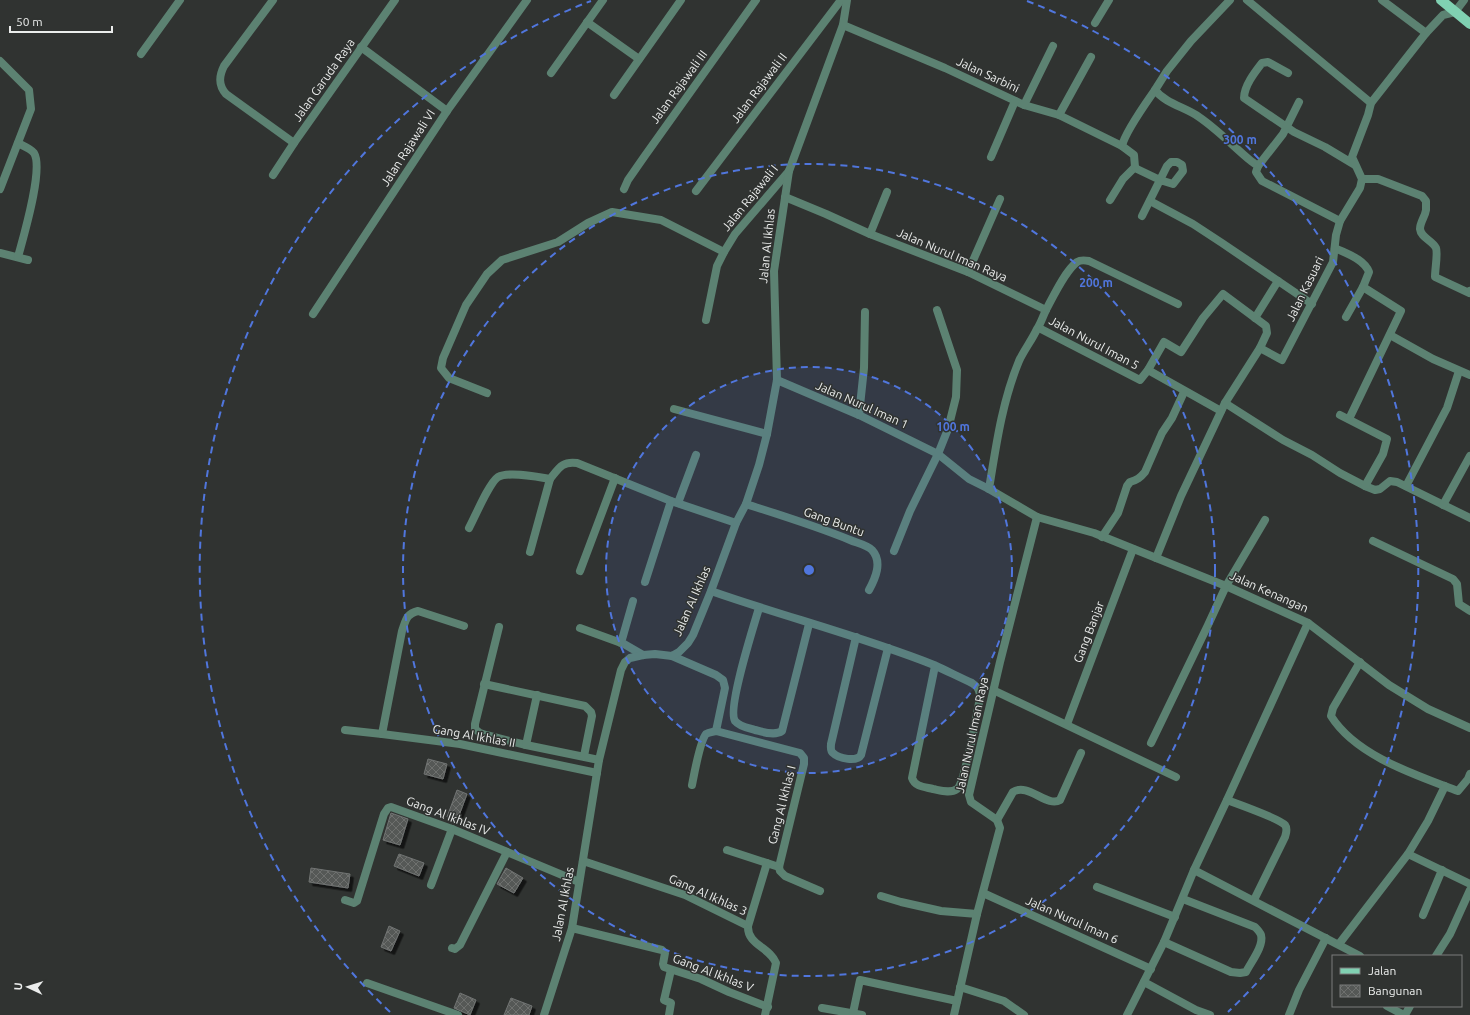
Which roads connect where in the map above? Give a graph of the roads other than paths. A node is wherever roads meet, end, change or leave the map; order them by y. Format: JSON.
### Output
{"nodes":[{"id":1,"x":180,"y":0,"type":"edge"},
{"id":2,"x":273,"y":0,"type":"edge"},
{"id":3,"x":396,"y":0,"type":"edge"},
{"id":4,"x":527,"y":0,"type":"edge"},
{"id":5,"x":603,"y":0,"type":"edge"},
{"id":6,"x":681,"y":0,"type":"edge"},
{"id":7,"x":756,"y":0,"type":"edge"},
{"id":8,"x":841,"y":0,"type":"edge"},
{"id":9,"x":847,"y":0,"type":"edge"},
{"id":10,"x":1109,"y":0,"type":"edge"},
{"id":11,"x":1230,"y":0,"type":"edge"},
{"id":12,"x":1247,"y":0,"type":"edge"},
{"id":13,"x":1382,"y":0,"type":"edge"},
{"id":14,"x":1441,"y":0,"type":"edge"},
{"id":15,"x":1464,"y":0,"type":"edge"},
{"id":16,"x":1455,"y":12,"type":"junction"},
{"id":17,"x":587,"y":22,"type":"junction"},
{"id":18,"x":1095,"y":23,"type":"dead end"},
{"id":19,"x":1470,"y":24,"type":"edge"},
{"id":20,"x":843,"y":25,"type":"junction"},
{"id":21,"x":1426,"y":33,"type":"junction"},
{"id":22,"x":1054,"y":46,"type":"dead end"},
{"id":23,"x":361,"y":48,"type":"junction"},
{"id":24,"x":141,"y":54,"type":"dead end"},
{"id":25,"x":1091,"y":57,"type":"dead end"},
{"id":26,"x":639,"y":59,"type":"junction"},
{"id":27,"x":0,"y":61,"type":"edge"},
{"id":28,"x":551,"y":73,"type":"dead end"},
{"id":29,"x":1288,"y":73,"type":"dead end"},
{"id":30,"x":1155,"y":90,"type":"junction"},
{"id":31,"x":614,"y":95,"type":"dead end"},
{"id":32,"x":1015,"y":101,"type":"junction"},
{"id":33,"x":1299,"y":102,"type":"dead end"},
{"id":34,"x":1371,"y":103,"type":"junction"},
{"id":35,"x":1024,"y":105,"type":"junction"},
{"id":36,"x":447,"y":111,"type":"junction"},
{"id":37,"x":1059,"y":115,"type":"junction"},
{"id":38,"x":1287,"y":127,"type":"junction"},
{"id":39,"x":18,"y":143,"type":"junction"},
{"id":40,"x":294,"y":143,"type":"junction"},
{"id":41,"x":1122,"y":146,"type":"junction"},
{"id":42,"x":991,"y":157,"type":"dead end"},
{"id":43,"x":1355,"y":165,"type":"junction"},
{"id":44,"x":1258,"y":166,"type":"junction"},
{"id":45,"x":1135,"y":167,"type":"junction"},
{"id":46,"x":789,"y":171,"type":"junction"},
{"id":47,"x":273,"y":175,"type":"dead end"},
{"id":48,"x":1362,"y":178,"type":"junction"},
{"id":49,"x":0,"y":189,"type":"edge"},
{"id":50,"x":624,"y":189,"type":"dead end"},
{"id":51,"x":696,"y":191,"type":"dead end"},
{"id":52,"x":887,"y":192,"type":"dead end"},
{"id":53,"x":785,"y":197,"type":"junction"},
{"id":54,"x":1000,"y":199,"type":"dead end"},
{"id":55,"x":1110,"y":200,"type":"dead end"},
{"id":56,"x":1150,"y":201,"type":"junction"},
{"id":57,"x":1142,"y":216,"type":"dead end"},
{"id":58,"x":1340,"y":221,"type":"junction"},
{"id":59,"x":870,"y":234,"type":"junction"},
{"id":60,"x":1335,"y":248,"type":"junction"},
{"id":61,"x":724,"y":252,"type":"junction"},
{"id":62,"x":0,"y":253,"type":"edge"},
{"id":63,"x":18,"y":257,"type":"junction"},
{"id":64,"x":28,"y":260,"type":"dead end"},
{"id":65,"x":968,"y":272,"type":"junction"},
{"id":66,"x":1278,"y":280,"type":"junction"},
{"id":67,"x":1363,"y":287,"type":"junction"},
{"id":68,"x":1470,"y":292,"type":"edge"},
{"id":69,"x":1178,"y":304,"type":"dead end"},
{"id":70,"x":1312,"y":304,"type":"junction"},
{"id":71,"x":937,"y":310,"type":"dead end"},
{"id":72,"x":1046,"y":310,"type":"junction"},
{"id":73,"x":865,"y":312,"type":"dead end"},
{"id":74,"x":313,"y":314,"type":"dead end"},
{"id":75,"x":1346,"y":317,"type":"dead end"},
{"id":76,"x":1255,"y":318,"type":"junction"},
{"id":77,"x":706,"y":320,"type":"dead end"},
{"id":78,"x":1038,"y":328,"type":"junction"},
{"id":79,"x":1390,"y":335,"type":"junction"},
{"id":80,"x":1260,"y":348,"type":"junction"},
{"id":81,"x":1148,"y":370,"type":"junction"},
{"id":82,"x":1459,"y":371,"type":"junction"},
{"id":83,"x":1470,"y":375,"type":"edge"},
{"id":84,"x":777,"y":380,"type":"junction"},
{"id":85,"x":1184,"y":392,"type":"junction"},
{"id":86,"x":487,"y":393,"type":"dead end"},
{"id":87,"x":1225,"y":403,"type":"junction"},
{"id":88,"x":674,"y":409,"type":"dead end"},
{"id":89,"x":1221,"y":412,"type":"junction"},
{"id":90,"x":859,"y":415,"type":"junction"},
{"id":91,"x":1340,"y":415,"type":"dead end"},
{"id":92,"x":1349,"y":419,"type":"junction"},
{"id":93,"x":768,"y":434,"type":"junction"},
{"id":94,"x":696,"y":454,"type":"dead end"},
{"id":95,"x":938,"y":454,"type":"junction"},
{"id":96,"x":1470,"y":456,"type":"edge"},
{"id":97,"x":615,"y":478,"type":"junction"},
{"id":98,"x":550,"y":479,"type":"junction"},
{"id":99,"x":1365,"y":486,"type":"junction"},
{"id":100,"x":1406,"y":486,"type":"junction"},
{"id":101,"x":989,"y":489,"type":"junction"},
{"id":102,"x":675,"y":502,"type":"junction"},
{"id":103,"x":746,"y":504,"type":"junction"},
{"id":104,"x":1444,"y":505,"type":"junction"},
{"id":105,"x":1037,"y":517,"type":"junction"},
{"id":106,"x":1470,"y":518,"type":"edge"},
{"id":107,"x":1265,"y":520,"type":"dead end"},
{"id":108,"x":736,"y":523,"type":"junction"},
{"id":109,"x":469,"y":528,"type":"dead end"},
{"id":110,"x":1102,"y":536,"type":"junction"},
{"id":111,"x":1373,"y":541,"type":"dead end"},
{"id":112,"x":1133,"y":549,"type":"junction"},
{"id":113,"x":894,"y":550,"type":"dead end"},
{"id":114,"x":530,"y":552,"type":"dead end"},
{"id":115,"x":1156,"y":558,"type":"junction"},
{"id":116,"x":580,"y":571,"type":"dead end"},
{"id":117,"x":645,"y":582,"type":"dead end"},
{"id":118,"x":1226,"y":586,"type":"junction"},
{"id":119,"x":869,"y":590,"type":"dead end"},
{"id":120,"x":711,"y":591,"type":"junction"},
{"id":121,"x":633,"y":601,"type":"dead end"},
{"id":122,"x":759,"y":608,"type":"junction"},
{"id":123,"x":1470,"y":611,"type":"edge"},
{"id":124,"x":1308,"y":623,"type":"junction"},
{"id":125,"x":809,"y":624,"type":"junction"},
{"id":126,"x":464,"y":626,"type":"dead end"},
{"id":127,"x":499,"y":628,"type":"dead end"},
{"id":128,"x":580,"y":628,"type":"dead end"},
{"id":129,"x":856,"y":637,"type":"junction"},
{"id":130,"x":621,"y":643,"type":"junction"},
{"id":131,"x":888,"y":648,"type":"junction"},
{"id":132,"x":643,"y":655,"type":"junction"},
{"id":133,"x":672,"y":656,"type":"junction"},
{"id":134,"x":1360,"y":662,"type":"junction"},
{"id":135,"x":934,"y":666,"type":"junction"},
{"id":136,"x":484,"y":684,"type":"junction"},
{"id":137,"x":993,"y":690,"type":"junction"},
{"id":138,"x":537,"y":695,"type":"junction"},
{"id":139,"x":1067,"y":724,"type":"junction"},
{"id":140,"x":1470,"y":728,"type":"edge"},
{"id":141,"x":345,"y":730,"type":"dead end"},
{"id":142,"x":716,"y":731,"type":"junction"},
{"id":143,"x":382,"y":734,"type":"junction"},
{"id":144,"x":1151,"y":743,"type":"dead end"},
{"id":145,"x":526,"y":745,"type":"junction"},
{"id":146,"x":1081,"y":753,"type":"dead end"},
{"id":147,"x":584,"y":756,"type":"junction"},
{"id":148,"x":599,"y":760,"type":"junction"},
{"id":149,"x":597,"y":773,"type":"junction"},
{"id":150,"x":1470,"y":774,"type":"edge"},
{"id":151,"x":1176,"y":777,"type":"dead end"},
{"id":152,"x":692,"y":785,"type":"dead end"},
{"id":153,"x":1445,"y":786,"type":"junction"},
{"id":154,"x":1228,"y":800,"type":"junction"},
{"id":155,"x":997,"y":820,"type":"junction"},
{"id":156,"x":452,"y":829,"type":"junction"},
{"id":157,"x":727,"y":850,"type":"dead end"},
{"id":158,"x":507,"y":852,"type":"junction"},
{"id":159,"x":1408,"y":854,"type":"junction"},
{"id":160,"x":583,"y":861,"type":"junction"},
{"id":161,"x":766,"y":863,"type":"junction"},
{"id":162,"x":779,"y":867,"type":"junction"},
{"id":163,"x":1194,"y":870,"type":"junction"},
{"id":164,"x":1442,"y":870,"type":"junction"},
{"id":165,"x":579,"y":882,"type":"junction"},
{"id":166,"x":1470,"y":884,"type":"edge"},
{"id":167,"x":431,"y":885,"type":"dead end"},
{"id":168,"x":1097,"y":887,"type":"dead end"},
{"id":169,"x":820,"y":890,"type":"dead end"},
{"id":170,"x":1470,"y":890,"type":"edge"},
{"id":171,"x":982,"y":893,"type":"junction"},
{"id":172,"x":882,"y":896,"type":"dead end"},
{"id":173,"x":1182,"y":899,"type":"junction"},
{"id":174,"x":346,"y":900,"type":"dead end"},
{"id":175,"x":1254,"y":900,"type":"junction"},
{"id":176,"x":977,"y":914,"type":"junction"},
{"id":177,"x":1423,"y":915,"type":"dead end"},
{"id":178,"x":1175,"y":917,"type":"junction"},
{"id":179,"x":748,"y":926,"type":"junction"},
{"id":180,"x":572,"y":928,"type":"junction"},
{"id":181,"x":1326,"y":938,"type":"junction"},
{"id":182,"x":1164,"y":942,"type":"junction"},
{"id":183,"x":1339,"y":944,"type":"junction"},
{"id":184,"x":452,"y":948,"type":"dead end"},
{"id":185,"x":1358,"y":955,"type":"edge"},
{"id":186,"x":1437,"y":955,"type":"edge"},
{"id":187,"x":1151,"y":969,"type":"junction"},
{"id":188,"x":672,"y":970,"type":"junction"},
{"id":189,"x":1144,"y":982,"type":"junction"},
{"id":190,"x":367,"y":983,"type":"dead end"},
{"id":191,"x":960,"y":987,"type":"junction"},
{"id":192,"x":958,"y":1001,"type":"junction"},
{"id":193,"x":1389,"y":1007,"type":"edge"},
{"id":194,"x":822,"y":1008,"type":"dead end"},
{"id":195,"x":766,"y":1011,"type":"edge"},
{"id":196,"x":853,"y":1013,"type":"junction"},
{"id":197,"x":458,"y":1015,"type":"edge"},
{"id":198,"x":544,"y":1015,"type":"edge"},
{"id":199,"x":668,"y":1015,"type":"edge"},
{"id":200,"x":862,"y":1015,"type":"edge"},
{"id":201,"x":954,"y":1015,"type":"edge"},
{"id":202,"x":1024,"y":1015,"type":"edge"},
{"id":203,"x":1128,"y":1015,"type":"edge"},
{"id":204,"x":1209,"y":1015,"type":"edge"},
{"id":205,"x":1288,"y":1015,"type":"edge"},
{"id":206,"x":1405,"y":1015,"type":"edge"}],
"edges":[{"from":1,"to":24,"type":"street"},
{"from":2,"to":40,"type":"street"},
{"from":3,"to":23,"type":"street","name":"Jalan Garuda Raya"},
{"from":4,"to":36,"type":"street","name":"Jalan Rajawali VI"},
{"from":5,"to":17,"type":"street"},
{"from":6,"to":26,"type":"street"},
{"from":7,"to":50,"type":"street","name":"Jalan Rajawali III"},
{"from":8,"to":51,"type":"street","name":"Jalan Rajawali II"},
{"from":9,"to":20,"type":"street","name":"Jalan Rajawali I"},
{"from":10,"to":18,"type":"street"},
{"from":11,"to":30,"type":"street"},
{"from":12,"to":34,"type":"street"},
{"from":13,"to":21,"type":"street"},
{"from":14,"to":16,"type":"main road"},
{"from":15,"to":16,"type":"street"},
{"from":16,"to":19,"type":"main road"},
{"from":16,"to":21,"type":"street"},
{"from":17,"to":26,"type":"street"},
{"from":17,"to":28,"type":"street"},
{"from":20,"to":32,"type":"street","name":"Jalan Sarbini"},
{"from":20,"to":46,"type":"street","name":"Jalan Rajawali I"},
{"from":21,"to":34,"type":"street"},
{"from":22,"to":35,"type":"street"},
{"from":23,"to":36,"type":"street"},
{"from":23,"to":40,"type":"street","name":"Jalan Garuda Raya"},
{"from":25,"to":37,"type":"street"},
{"from":26,"to":31,"type":"street"},
{"from":27,"to":39,"type":"street"},
{"from":29,"to":38,"type":"street"},
{"from":30,"to":41,"type":"street"},
{"from":30,"to":44,"type":"street"},
{"from":32,"to":35,"type":"street","name":"Jalan Sarbini"},
{"from":32,"to":42,"type":"street"},
{"from":33,"to":38,"type":"street"},
{"from":34,"to":43,"type":"street"},
{"from":35,"to":37,"type":"street","name":"Jalan Sarbini"},
{"from":36,"to":74,"type":"street","name":"Jalan Rajawali VI"},
{"from":37,"to":41,"type":"street","name":"Jalan Sarbini"},
{"from":38,"to":43,"type":"street"},
{"from":38,"to":44,"type":"street"},
{"from":39,"to":49,"type":"street"},
{"from":39,"to":63,"type":"street"},
{"from":40,"to":47,"type":"street","name":"Jalan Garuda Raya"},
{"from":41,"to":45,"type":"street"},
{"from":43,"to":48,"type":"street"},
{"from":44,"to":58,"type":"street"},
{"from":45,"to":55,"type":"street"},
{"from":45,"to":56,"type":"street"},
{"from":46,"to":53,"type":"street","name":"Jalan Al Ikhlas"},
{"from":46,"to":61,"type":"street","name":"Jalan Rajawali I"},
{"from":48,"to":58,"type":"street","name":"Jalan Kasuari"},
{"from":48,"to":68,"type":"street"},
{"from":52,"to":59,"type":"street"},
{"from":53,"to":59,"type":"street","name":"Jalan Nurul Iman Raya"},
{"from":53,"to":84,"type":"street","name":"Jalan Al Ikhlas"},
{"from":54,"to":65,"type":"street"},
{"from":56,"to":57,"type":"street"},
{"from":56,"to":66,"type":"street"},
{"from":58,"to":60,"type":"street","name":"Jalan Kasuari"},
{"from":59,"to":65,"type":"street","name":"Jalan Nurul Iman Raya"},
{"from":60,"to":67,"type":"street"},
{"from":60,"to":70,"type":"street","name":"Jalan Kasuari"},
{"from":61,"to":77,"type":"street","name":"Jalan Rajawali I"},
{"from":61,"to":86,"type":"street"},
{"from":62,"to":63,"type":"street"},
{"from":63,"to":64,"type":"street"},
{"from":65,"to":72,"type":"street","name":"Jalan Nurul Iman Raya"},
{"from":66,"to":70,"type":"street"},
{"from":66,"to":76,"type":"street"},
{"from":67,"to":75,"type":"street"},
{"from":67,"to":79,"type":"street"},
{"from":69,"to":72,"type":"street"},
{"from":70,"to":80,"type":"street","name":"Jalan Kasuari"},
{"from":71,"to":95,"type":"street"},
{"from":72,"to":78,"type":"street"},
{"from":73,"to":90,"type":"street"},
{"from":76,"to":80,"type":"street"},
{"from":76,"to":81,"type":"street","name":"Jalan Nurul Iman 5"},
{"from":78,"to":81,"type":"street","name":"Jalan Nurul Iman 5"},
{"from":78,"to":101,"type":"street"},
{"from":79,"to":82,"type":"street"},
{"from":79,"to":92,"type":"street"},
{"from":80,"to":87,"type":"street"},
{"from":81,"to":85,"type":"street"},
{"from":82,"to":83,"type":"street"},
{"from":82,"to":100,"type":"street"},
{"from":84,"to":90,"type":"street","name":"Jalan Nurul Iman 1"},
{"from":84,"to":93,"type":"street","name":"Jalan Al Ikhlas"},
{"from":85,"to":89,"type":"street"},
{"from":85,"to":110,"type":"street"},
{"from":87,"to":89,"type":"street"},
{"from":87,"to":99,"type":"street"},
{"from":88,"to":93,"type":"street"},
{"from":89,"to":115,"type":"street"},
{"from":90,"to":95,"type":"street","name":"Jalan Nurul Iman 1"},
{"from":91,"to":92,"type":"street"},
{"from":92,"to":99,"type":"street"},
{"from":93,"to":103,"type":"street","name":"Jalan Al Ikhlas"},
{"from":94,"to":102,"type":"street"},
{"from":95,"to":101,"type":"street","name":"Jalan Nurul Iman 1"},
{"from":95,"to":113,"type":"street"},
{"from":96,"to":104,"type":"street"},
{"from":97,"to":98,"type":"street"},
{"from":97,"to":102,"type":"street"},
{"from":97,"to":116,"type":"street"},
{"from":98,"to":109,"type":"street"},
{"from":98,"to":114,"type":"street"},
{"from":99,"to":100,"type":"street"},
{"from":100,"to":104,"type":"street"},
{"from":101,"to":105,"type":"street","name":"Jalan Nurul Iman 1"},
{"from":102,"to":108,"type":"street"},
{"from":102,"to":117,"type":"street"},
{"from":103,"to":108,"type":"street","name":"Jalan Al Ikhlas"},
{"from":103,"to":119,"type":"street","name":"Gang Buntu"},
{"from":104,"to":106,"type":"street"},
{"from":105,"to":110,"type":"street","name":"Jalan Kenangan"},
{"from":105,"to":137,"type":"street","name":"Jalan Nurul Iman Raya"},
{"from":107,"to":118,"type":"street"},
{"from":108,"to":120,"type":"street","name":"Jalan Al Ikhlas"},
{"from":110,"to":112,"type":"street","name":"Jalan Kenangan"},
{"from":111,"to":123,"type":"street"},
{"from":112,"to":115,"type":"street","name":"Jalan Kenangan"},
{"from":112,"to":139,"type":"street","name":"Gang Banjar"},
{"from":115,"to":118,"type":"street","name":"Jalan Kenangan"},
{"from":118,"to":124,"type":"street","name":"Jalan Kenangan"},
{"from":118,"to":144,"type":"street"},
{"from":120,"to":122,"type":"street"},
{"from":120,"to":133,"type":"street","name":"Jalan Al Ikhlas"},
{"from":121,"to":130,"type":"street"},
{"from":122,"to":125,"type":"street"},
{"from":122,"to":125,"type":"street"},
{"from":124,"to":134,"type":"street","name":"Jalan Kenangan"},
{"from":124,"to":154,"type":"street"},
{"from":125,"to":129,"type":"street"},
{"from":126,"to":143,"type":"street"},
{"from":127,"to":136,"type":"street"},
{"from":128,"to":130,"type":"street"},
{"from":129,"to":131,"type":"street"},
{"from":129,"to":131,"type":"street"},
{"from":130,"to":132,"type":"street"},
{"from":131,"to":135,"type":"street"},
{"from":132,"to":133,"type":"street","name":"Jalan Al Ikhlas"},
{"from":132,"to":148,"type":"street","name":"Jalan Al Ikhlas"},
{"from":133,"to":142,"type":"street"},
{"from":134,"to":140,"type":"street","name":"Jalan Kenangan"},
{"from":134,"to":153,"type":"street"},
{"from":135,"to":135,"type":"street"},
{"from":136,"to":138,"type":"street"},
{"from":136,"to":145,"type":"street"},
{"from":137,"to":139,"type":"street"},
{"from":137,"to":155,"type":"street","name":"Jalan Nurul Iman Raya"},
{"from":138,"to":145,"type":"street"},
{"from":138,"to":147,"type":"street"},
{"from":139,"to":151,"type":"street"},
{"from":141,"to":143,"type":"street","name":"Gang Al Ikhlas II"},
{"from":142,"to":152,"type":"street"},
{"from":142,"to":162,"type":"street","name":"Gang Al Ikhlas I"},
{"from":143,"to":149,"type":"street","name":"Gang Al Ikhlas II"},
{"from":145,"to":147,"type":"street"},
{"from":146,"to":155,"type":"street"},
{"from":147,"to":148,"type":"street"},
{"from":148,"to":149,"type":"street","name":"Jalan Al Ikhlas"},
{"from":149,"to":160,"type":"street","name":"Jalan Al Ikhlas"},
{"from":150,"to":153,"type":"street"},
{"from":153,"to":159,"type":"street"},
{"from":154,"to":163,"type":"street"},
{"from":154,"to":175,"type":"street"},
{"from":155,"to":171,"type":"street"},
{"from":156,"to":158,"type":"street","name":"Gang Al Ikhlas IV"},
{"from":156,"to":167,"type":"street"},
{"from":156,"to":174,"type":"street","name":"Gang Al Ikhlas IV"},
{"from":157,"to":161,"type":"street"},
{"from":158,"to":165,"type":"street","name":"Gang Al Ikhlas IV"},
{"from":158,"to":184,"type":"street"},
{"from":159,"to":164,"type":"street"},
{"from":159,"to":183,"type":"street"},
{"from":160,"to":165,"type":"street","name":"Jalan Al Ikhlas"},
{"from":160,"to":179,"type":"street","name":"Gang Al Ikhlas 3"},
{"from":161,"to":162,"type":"street"},
{"from":161,"to":179,"type":"street"},
{"from":162,"to":169,"type":"street"},
{"from":163,"to":173,"type":"street"},
{"from":163,"to":175,"type":"street"},
{"from":164,"to":166,"type":"street"},
{"from":164,"to":177,"type":"street"},
{"from":165,"to":180,"type":"street","name":"Jalan Al Ikhlas"},
{"from":168,"to":178,"type":"street"},
{"from":170,"to":186,"type":"street"},
{"from":171,"to":176,"type":"street"},
{"from":171,"to":187,"type":"street","name":"Jalan Nurul Iman 6"},
{"from":172,"to":176,"type":"street"},
{"from":173,"to":178,"type":"street"},
{"from":173,"to":182,"type":"street"},
{"from":175,"to":181,"type":"street"},
{"from":176,"to":191,"type":"street"},
{"from":178,"to":182,"type":"street"},
{"from":179,"to":195,"type":"street","name":"Gang Al Ikhlas 3"},
{"from":180,"to":188,"type":"street","name":"Gang Al Ikhlas V"},
{"from":180,"to":198,"type":"street","name":"Jalan Al Ikhlas"},
{"from":181,"to":183,"type":"street"},
{"from":181,"to":205,"type":"street"},
{"from":182,"to":187,"type":"street"},
{"from":183,"to":185,"type":"street"},
{"from":187,"to":189,"type":"street"},
{"from":188,"to":195,"type":"street","name":"Gang Al Ikhlas V"},
{"from":188,"to":199,"type":"street"},
{"from":189,"to":203,"type":"street"},
{"from":189,"to":204,"type":"street"},
{"from":190,"to":197,"type":"street"},
{"from":191,"to":192,"type":"street"},
{"from":191,"to":202,"type":"street"},
{"from":192,"to":196,"type":"street"},
{"from":192,"to":201,"type":"street"},
{"from":193,"to":206,"type":"street"},
{"from":194,"to":196,"type":"street"},
{"from":196,"to":200,"type":"street"}]}
